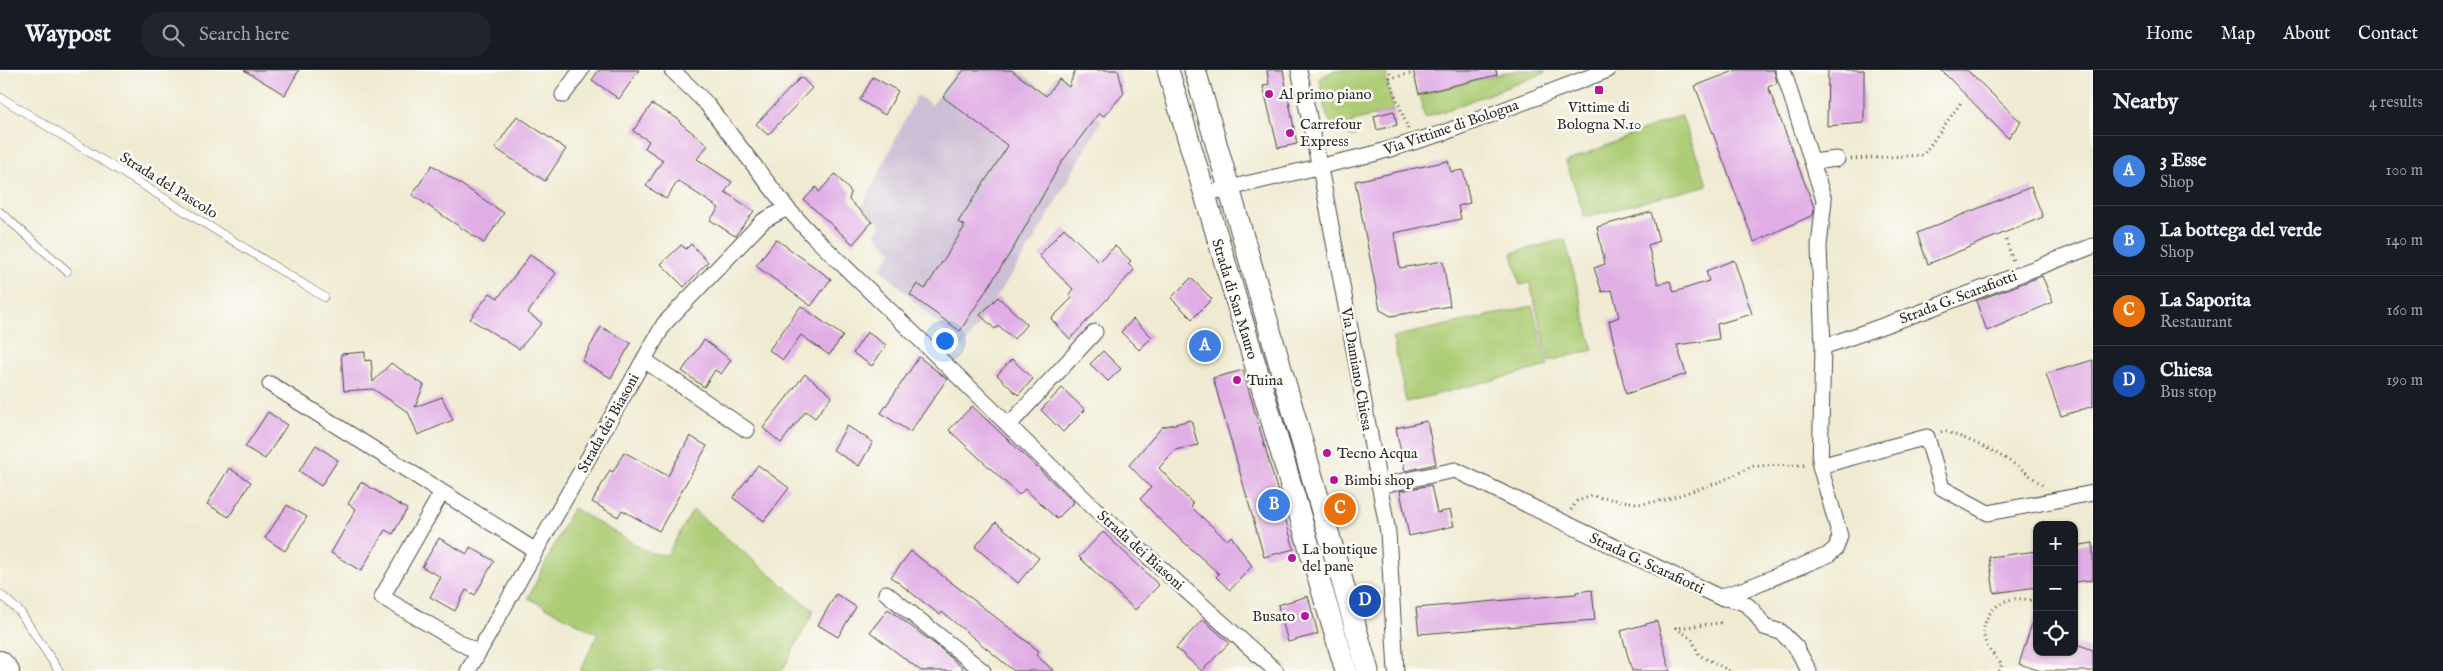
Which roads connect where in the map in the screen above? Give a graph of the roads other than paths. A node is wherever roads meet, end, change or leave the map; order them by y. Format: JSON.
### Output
{"nodes":[{"id":1,"x":581,"y":70,"type":"edge"},
{"id":2,"x":672,"y":70,"type":"edge"},
{"id":3,"x":1168,"y":70,"type":"edge"},
{"id":4,"x":1195,"y":70,"type":"edge"},
{"id":5,"x":1299,"y":70,"type":"edge"},
{"id":6,"x":1608,"y":70,"type":"edge"},
{"id":7,"x":1783,"y":70,"type":"edge"},
{"id":8,"x":564,"y":95,"type":"dead end"},
{"id":9,"x":0,"y":97,"type":"edge"},
{"id":10,"x":1837,"y":159,"type":"road end"},
{"id":11,"x":1812,"y":162,"type":"junction"},
{"id":12,"x":1320,"y":166,"type":"junction"},
{"id":13,"x":1230,"y":188,"type":"junction"},
{"id":14,"x":1204,"y":194,"type":"junction"},
{"id":15,"x":787,"y":208,"type":"junction"},
{"id":16,"x":0,"y":212,"type":"edge"},
{"id":17,"x":2093,"y":246,"type":"edge"},
{"id":18,"x":67,"y":271,"type":"dead end"},
{"id":19,"x":324,"y":298,"type":"dead end"},
{"id":20,"x":1095,"y":332,"type":"dead end"},
{"id":21,"x":1823,"y":347,"type":"junction"},
{"id":22,"x":644,"y":360,"type":"junction"},
{"id":23,"x":270,"y":384,"type":"dead end"},
{"id":24,"x":1009,"y":425,"type":"junction"},
{"id":25,"x":747,"y":430,"type":"dead end"},
{"id":26,"x":1820,"y":466,"type":"junction"},
{"id":27,"x":1378,"y":486,"type":"junction"},
{"id":28,"x":442,"y":492,"type":"junction"},
{"id":29,"x":2093,"y":494,"type":"edge"},
{"id":30,"x":536,"y":551,"type":"junction"},
{"id":31,"x":886,"y":593,"type":"dead end"},
{"id":32,"x":0,"y":594,"type":"edge"},
{"id":33,"x":1719,"y":597,"type":"junction"},
{"id":34,"x":478,"y":653,"type":"junction"},
{"id":35,"x":0,"y":663,"type":"edge"},
{"id":36,"x":6,"y":671,"type":"edge"},
{"id":37,"x":59,"y":671,"type":"edge"},
{"id":38,"x":468,"y":671,"type":"edge"},
{"id":39,"x":983,"y":671,"type":"edge"},
{"id":40,"x":1276,"y":671,"type":"edge"},
{"id":41,"x":1346,"y":671,"type":"edge"},
{"id":42,"x":1368,"y":671,"type":"edge"},
{"id":43,"x":1396,"y":671,"type":"edge"},
{"id":44,"x":1809,"y":671,"type":"edge"}],
"edges":[{"from":1,"to":8,"type":"street"},
{"from":2,"to":15,"type":"street","name":"Strada dei Biasoni"},
{"from":3,"to":14,"type":"main road","name":"Strada di San Mauro"},
{"from":4,"to":13,"type":"main road","name":"Strada di San Mauro"},
{"from":5,"to":12,"type":"street","name":"Via Damiano Chiesa"},
{"from":6,"to":12,"type":"street","name":"Via Vittime di Bologna"},
{"from":7,"to":11,"type":"street","name":"Strada G. Scarafiotti"},
{"from":9,"to":19,"type":"lane","name":"Strada del Pascolo"},
{"from":10,"to":11,"type":"street"},
{"from":11,"to":21,"type":"street","name":"Strada G. Scarafiotti"},
{"from":12,"to":13,"type":"street","name":"Via Vittime di Bologna"},
{"from":12,"to":27,"type":"street","name":"Via Damiano Chiesa"},
{"from":13,"to":14,"type":"street","name":"Via Vittime di Bologna"},
{"from":13,"to":42,"type":"main road","name":"Strada di San Mauro"},
{"from":14,"to":41,"type":"main road","name":"Strada di San Mauro"},
{"from":15,"to":22,"type":"street","name":"Strada dei Biasoni"},
{"from":15,"to":24,"type":"street","name":"Strada dei Biasoni"},
{"from":16,"to":18,"type":"lane"},
{"from":17,"to":21,"type":"street","name":"Strada G. Scarafiotti"},
{"from":20,"to":24,"type":"street"},
{"from":21,"to":26,"type":"street","name":"Strada G. Scarafiotti"},
{"from":22,"to":25,"type":"street"},
{"from":22,"to":30,"type":"street","name":"Strada dei Biasoni"},
{"from":23,"to":28,"type":"street"},
{"from":24,"to":40,"type":"street","name":"Strada dei Biasoni"},
{"from":26,"to":29,"type":"street"},
{"from":26,"to":33,"type":"street","name":"Strada G. Scarafiotti"},
{"from":27,"to":33,"type":"street","name":"Strada G. Scarafiotti"},
{"from":27,"to":43,"type":"street","name":"Via Damiano Chiesa"},
{"from":28,"to":30,"type":"street"},
{"from":28,"to":34,"type":"street"},
{"from":30,"to":34,"type":"street","name":"Strada dei Biasoni"},
{"from":31,"to":39,"type":"street"},
{"from":32,"to":37,"type":"lane"},
{"from":33,"to":44,"type":"street"},
{"from":34,"to":38,"type":"street","name":"Strada dei Biasoni"},
{"from":35,"to":36,"type":"main road"}]}
